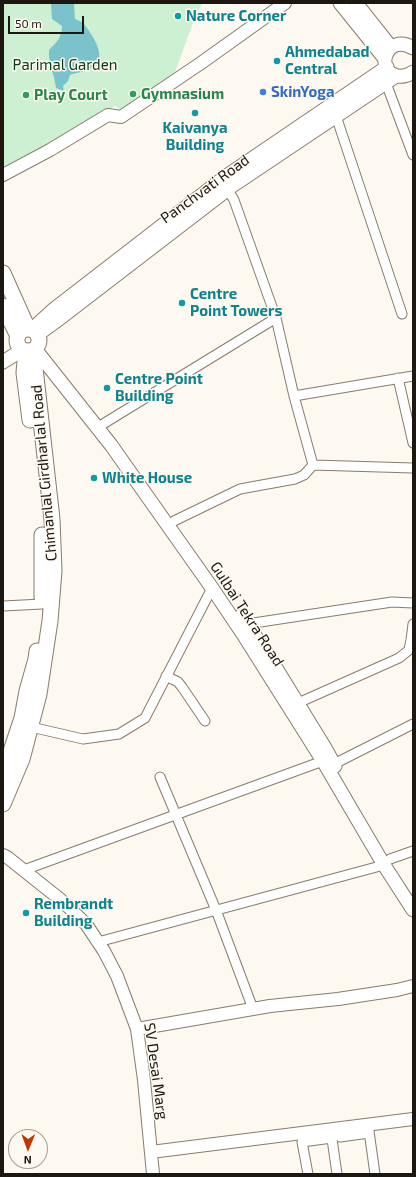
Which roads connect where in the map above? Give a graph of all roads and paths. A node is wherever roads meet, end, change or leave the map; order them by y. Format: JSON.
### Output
{"nodes":[{"id":1,"x":285,"y":3,"type":"edge"},
{"id":2,"x":340,"y":3,"type":"edge"},
{"id":3,"x":356,"y":3,"type":"edge"},
{"id":4,"x":391,"y":47,"type":"junction"},
{"id":5,"x":413,"y":48,"type":"edge"},
{"id":6,"x":388,"y":71,"type":"junction"},
{"id":7,"x":413,"y":72,"type":"edge"},
{"id":8,"x":336,"y":116,"type":"junction"},
{"id":9,"x":413,"y":156,"type":"edge"},
{"id":10,"x":3,"y":175,"type":"edge"},
{"id":11,"x":228,"y":190,"type":"junction"},
{"id":12,"x":3,"y":273,"type":"edge"},
{"id":13,"x":3,"y":306,"type":"edge"},
{"id":14,"x":402,"y":314,"type":"dead end"},
{"id":15,"x":276,"y":318,"type":"junction"},
{"id":16,"x":28,"y":342,"type":"junction"},
{"id":17,"x":3,"y":352,"type":"edge"},
{"id":18,"x":3,"y":362,"type":"edge"},
{"id":19,"x":413,"y":376,"type":"edge"},
{"id":20,"x":398,"y":378,"type":"junction"},
{"id":21,"x":294,"y":396,"type":"junction"},
{"id":22,"x":103,"y":424,"type":"junction"},
{"id":23,"x":413,"y":444,"type":"edge"},
{"id":24,"x":313,"y":465,"type":"junction"},
{"id":25,"x":413,"y":468,"type":"edge"},
{"id":26,"x":174,"y":521,"type":"junction"},
{"id":27,"x":212,"y":588,"type":"junction"},
{"id":28,"x":413,"y":603,"type":"edge"},
{"id":29,"x":42,"y":604,"type":"junction"},
{"id":30,"x":3,"y":606,"type":"edge"},
{"id":31,"x":247,"y":624,"type":"junction"},
{"id":32,"x":413,"y":624,"type":"edge"},
{"id":33,"x":166,"y":676,"type":"junction"},
{"id":34,"x":298,"y":703,"type":"junction"},
{"id":35,"x":205,"y":721,"type":"dead end"},
{"id":36,"x":413,"y":724,"type":"edge"},
{"id":37,"x":31,"y":727,"type":"junction"},
{"id":38,"x":328,"y":763,"type":"junction"},
{"id":39,"x":3,"y":775,"type":"edge"},
{"id":40,"x":160,"y":777,"type":"dead end"},
{"id":41,"x":3,"y":804,"type":"edge"},
{"id":42,"x":175,"y":815,"type":"junction"},
{"id":43,"x":413,"y":851,"type":"edge"},
{"id":44,"x":3,"y":855,"type":"edge"},
{"id":45,"x":387,"y":862,"type":"junction"},
{"id":46,"x":24,"y":870,"type":"junction"},
{"id":47,"x":413,"y":896,"type":"edge"},
{"id":48,"x":216,"y":910,"type":"junction"},
{"id":49,"x":413,"y":910,"type":"edge"},
{"id":50,"x":98,"y":942,"type":"junction"},
{"id":51,"x":413,"y":986,"type":"edge"},
{"id":52,"x":253,"y":1009,"type":"junction"},
{"id":53,"x":137,"y":1029,"type":"junction"},
{"id":54,"x":413,"y":1119,"type":"edge"},
{"id":55,"x":369,"y":1129,"type":"junction"},
{"id":56,"x":334,"y":1135,"type":"junction"},
{"id":57,"x":301,"y":1137,"type":"junction"},
{"id":58,"x":151,"y":1152,"type":"junction"},
{"id":59,"x":153,"y":1174,"type":"edge"},
{"id":60,"x":308,"y":1174,"type":"edge"},
{"id":61,"x":337,"y":1174,"type":"edge"},
{"id":62,"x":375,"y":1174,"type":"edge"}],
"edges":[{"from":1,"to":10,"type":"street"},
{"from":2,"to":6,"type":"main road"},
{"from":3,"to":4,"type":"main road"},
{"from":4,"to":5,"type":"main road"},
{"from":4,"to":6,"type":"main road"},
{"from":6,"to":7,"type":"main road"},
{"from":6,"to":8,"type":"main road","name":"Panchvati Road"},
{"from":6,"to":9,"type":"street"},
{"from":6,"to":16,"type":"main road","name":"Panchvati Road"},
{"from":8,"to":11,"type":"main road","name":"Panchvati Road"},
{"from":8,"to":14,"type":"street"},
{"from":11,"to":15,"type":"street"},
{"from":11,"to":16,"type":"main road","name":"Panchvati Road"},
{"from":12,"to":16,"type":"main road","name":"Chimanlal Girdharlal Road"},
{"from":13,"to":16,"type":"main road","name":"Chimanlal Girdharlal Road"},
{"from":15,"to":21,"type":"street"},
{"from":15,"to":22,"type":"street"},
{"from":16,"to":17,"type":"main road"},
{"from":16,"to":18,"type":"main road"},
{"from":16,"to":22,"type":"main road","name":"Gulbai Tekra Road"},
{"from":16,"to":27,"type":"main road","name":"Gulbai Tekra Road"},
{"from":16,"to":29,"type":"main road","name":"Chimanlal Girdharlal Road"},
{"from":16,"to":37,"type":"main road","name":"Chimanlal Girdharlal Road"},
{"from":19,"to":20,"type":"street"},
{"from":20,"to":21,"type":"street"},
{"from":20,"to":23,"type":"street"},
{"from":21,"to":24,"type":"street"},
{"from":22,"to":26,"type":"main road","name":"Gulbai Tekra Road"},
{"from":24,"to":25,"type":"street"},
{"from":24,"to":26,"type":"street"},
{"from":26,"to":31,"type":"main road","name":"Gulbai Tekra Road"},
{"from":27,"to":33,"type":"street"},
{"from":27,"to":38,"type":"main road","name":"Gulbai Tekra Road"},
{"from":28,"to":31,"type":"street"},
{"from":29,"to":30,"type":"street"},
{"from":29,"to":39,"type":"main road","name":"Chimanlal Girdharlal Road"},
{"from":31,"to":34,"type":"main road","name":"Gulbai Tekra Road"},
{"from":32,"to":34,"type":"street"},
{"from":33,"to":35,"type":"street"},
{"from":33,"to":37,"type":"street"},
{"from":34,"to":38,"type":"main road","name":"Gulbai Tekra Road"},
{"from":36,"to":38,"type":"street"},
{"from":37,"to":41,"type":"main road","name":"Chimanlal Girdharlal Road"},
{"from":38,"to":42,"type":"street"},
{"from":38,"to":45,"type":"main road","name":"Gulbai Tekra Road"},
{"from":40,"to":42,"type":"street"},
{"from":42,"to":46,"type":"street"},
{"from":42,"to":48,"type":"street"},
{"from":43,"to":45,"type":"street"},
{"from":44,"to":46,"type":"street","name":"SV Desai Marg"},
{"from":45,"to":47,"type":"main road","name":"Gulbai Tekra Road"},
{"from":45,"to":48,"type":"street"},
{"from":45,"to":49,"type":"main road","name":"Gulbai Tekra Road"},
{"from":46,"to":50,"type":"street","name":"SV Desai Marg"},
{"from":48,"to":50,"type":"street"},
{"from":48,"to":52,"type":"street"},
{"from":50,"to":53,"type":"street","name":"SV Desai Marg"},
{"from":51,"to":52,"type":"street"},
{"from":52,"to":53,"type":"street"},
{"from":53,"to":58,"type":"street","name":"SV Desai Marg"},
{"from":54,"to":55,"type":"street"},
{"from":55,"to":56,"type":"street"},
{"from":55,"to":62,"type":"street"},
{"from":56,"to":57,"type":"street"},
{"from":56,"to":61,"type":"street"},
{"from":57,"to":58,"type":"street"},
{"from":57,"to":60,"type":"street"},
{"from":58,"to":59,"type":"street","name":"SV Desai Marg"}]}
